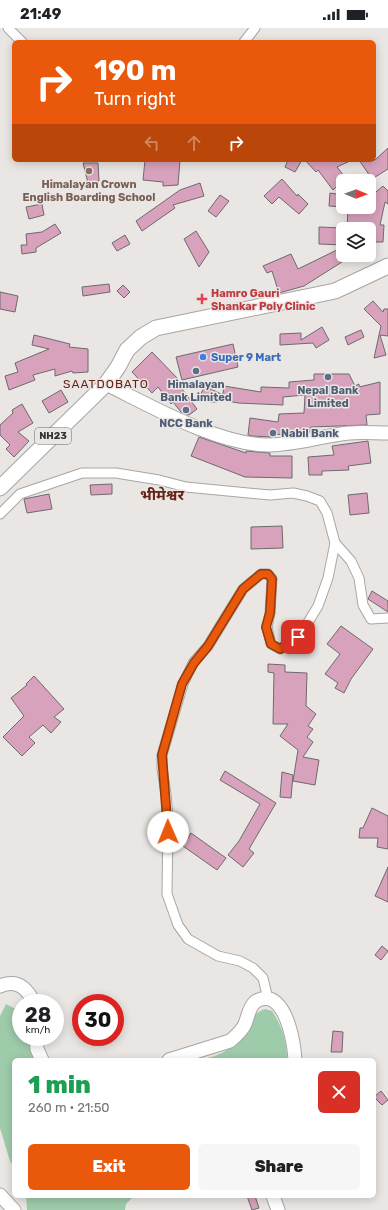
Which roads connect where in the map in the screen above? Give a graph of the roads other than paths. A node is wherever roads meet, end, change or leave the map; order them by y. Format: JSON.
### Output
{"nodes":[{"id":1,"x":8,"y":28,"type":"edge"},
{"id":2,"x":255,"y":28,"type":"edge"},
{"id":3,"x":20,"y":40,"type":"edge"},
{"id":4,"x":246,"y":40,"type":"edge"},
{"id":5,"x":388,"y":266,"type":"edge"},
{"id":6,"x":106,"y":384,"type":"junction"},
{"id":7,"x":388,"y":433,"type":"edge"},
{"id":8,"x":0,"y":488,"type":"edge"},
{"id":9,"x":0,"y":514,"type":"edge"},
{"id":10,"x":335,"y":543,"type":"junction"},
{"id":11,"x":388,"y":618,"type":"edge"},
{"id":12,"x":0,"y":986,"type":"edge"},
{"id":13,"x":30,"y":994,"type":"edge"},
{"id":14,"x":268,"y":998,"type":"junction"},
{"id":15,"x":38,"y":1046,"type":"edge"},
{"id":16,"x":41,"y":1058,"type":"edge"},
{"id":17,"x":175,"y":1058,"type":"edge"},
{"id":18,"x":295,"y":1058,"type":"edge"},
{"id":19,"x":0,"y":1195,"type":"edge"},
{"id":20,"x":274,"y":1198,"type":"edge"},
{"id":21,"x":14,"y":1210,"type":"edge"},
{"id":22,"x":278,"y":1210,"type":"edge"}],
"edges":[{"from":1,"to":3,"type":"street"},
{"from":2,"to":4,"type":"street"},
{"from":5,"to":6,"type":"main road","number":"NH23"},
{"from":6,"to":7,"type":"main road"},
{"from":6,"to":8,"type":"main road","number":"NH23"},
{"from":9,"to":10,"type":"street"},
{"from":10,"to":11,"type":"street"},
{"from":10,"to":14,"type":"street"},
{"from":12,"to":13,"type":"main road"},
{"from":14,"to":17,"type":"main road"},
{"from":14,"to":18,"type":"main road"},
{"from":15,"to":16,"type":"main road"},
{"from":19,"to":21,"type":"main road"},
{"from":20,"to":22,"type":"main road"}]}
